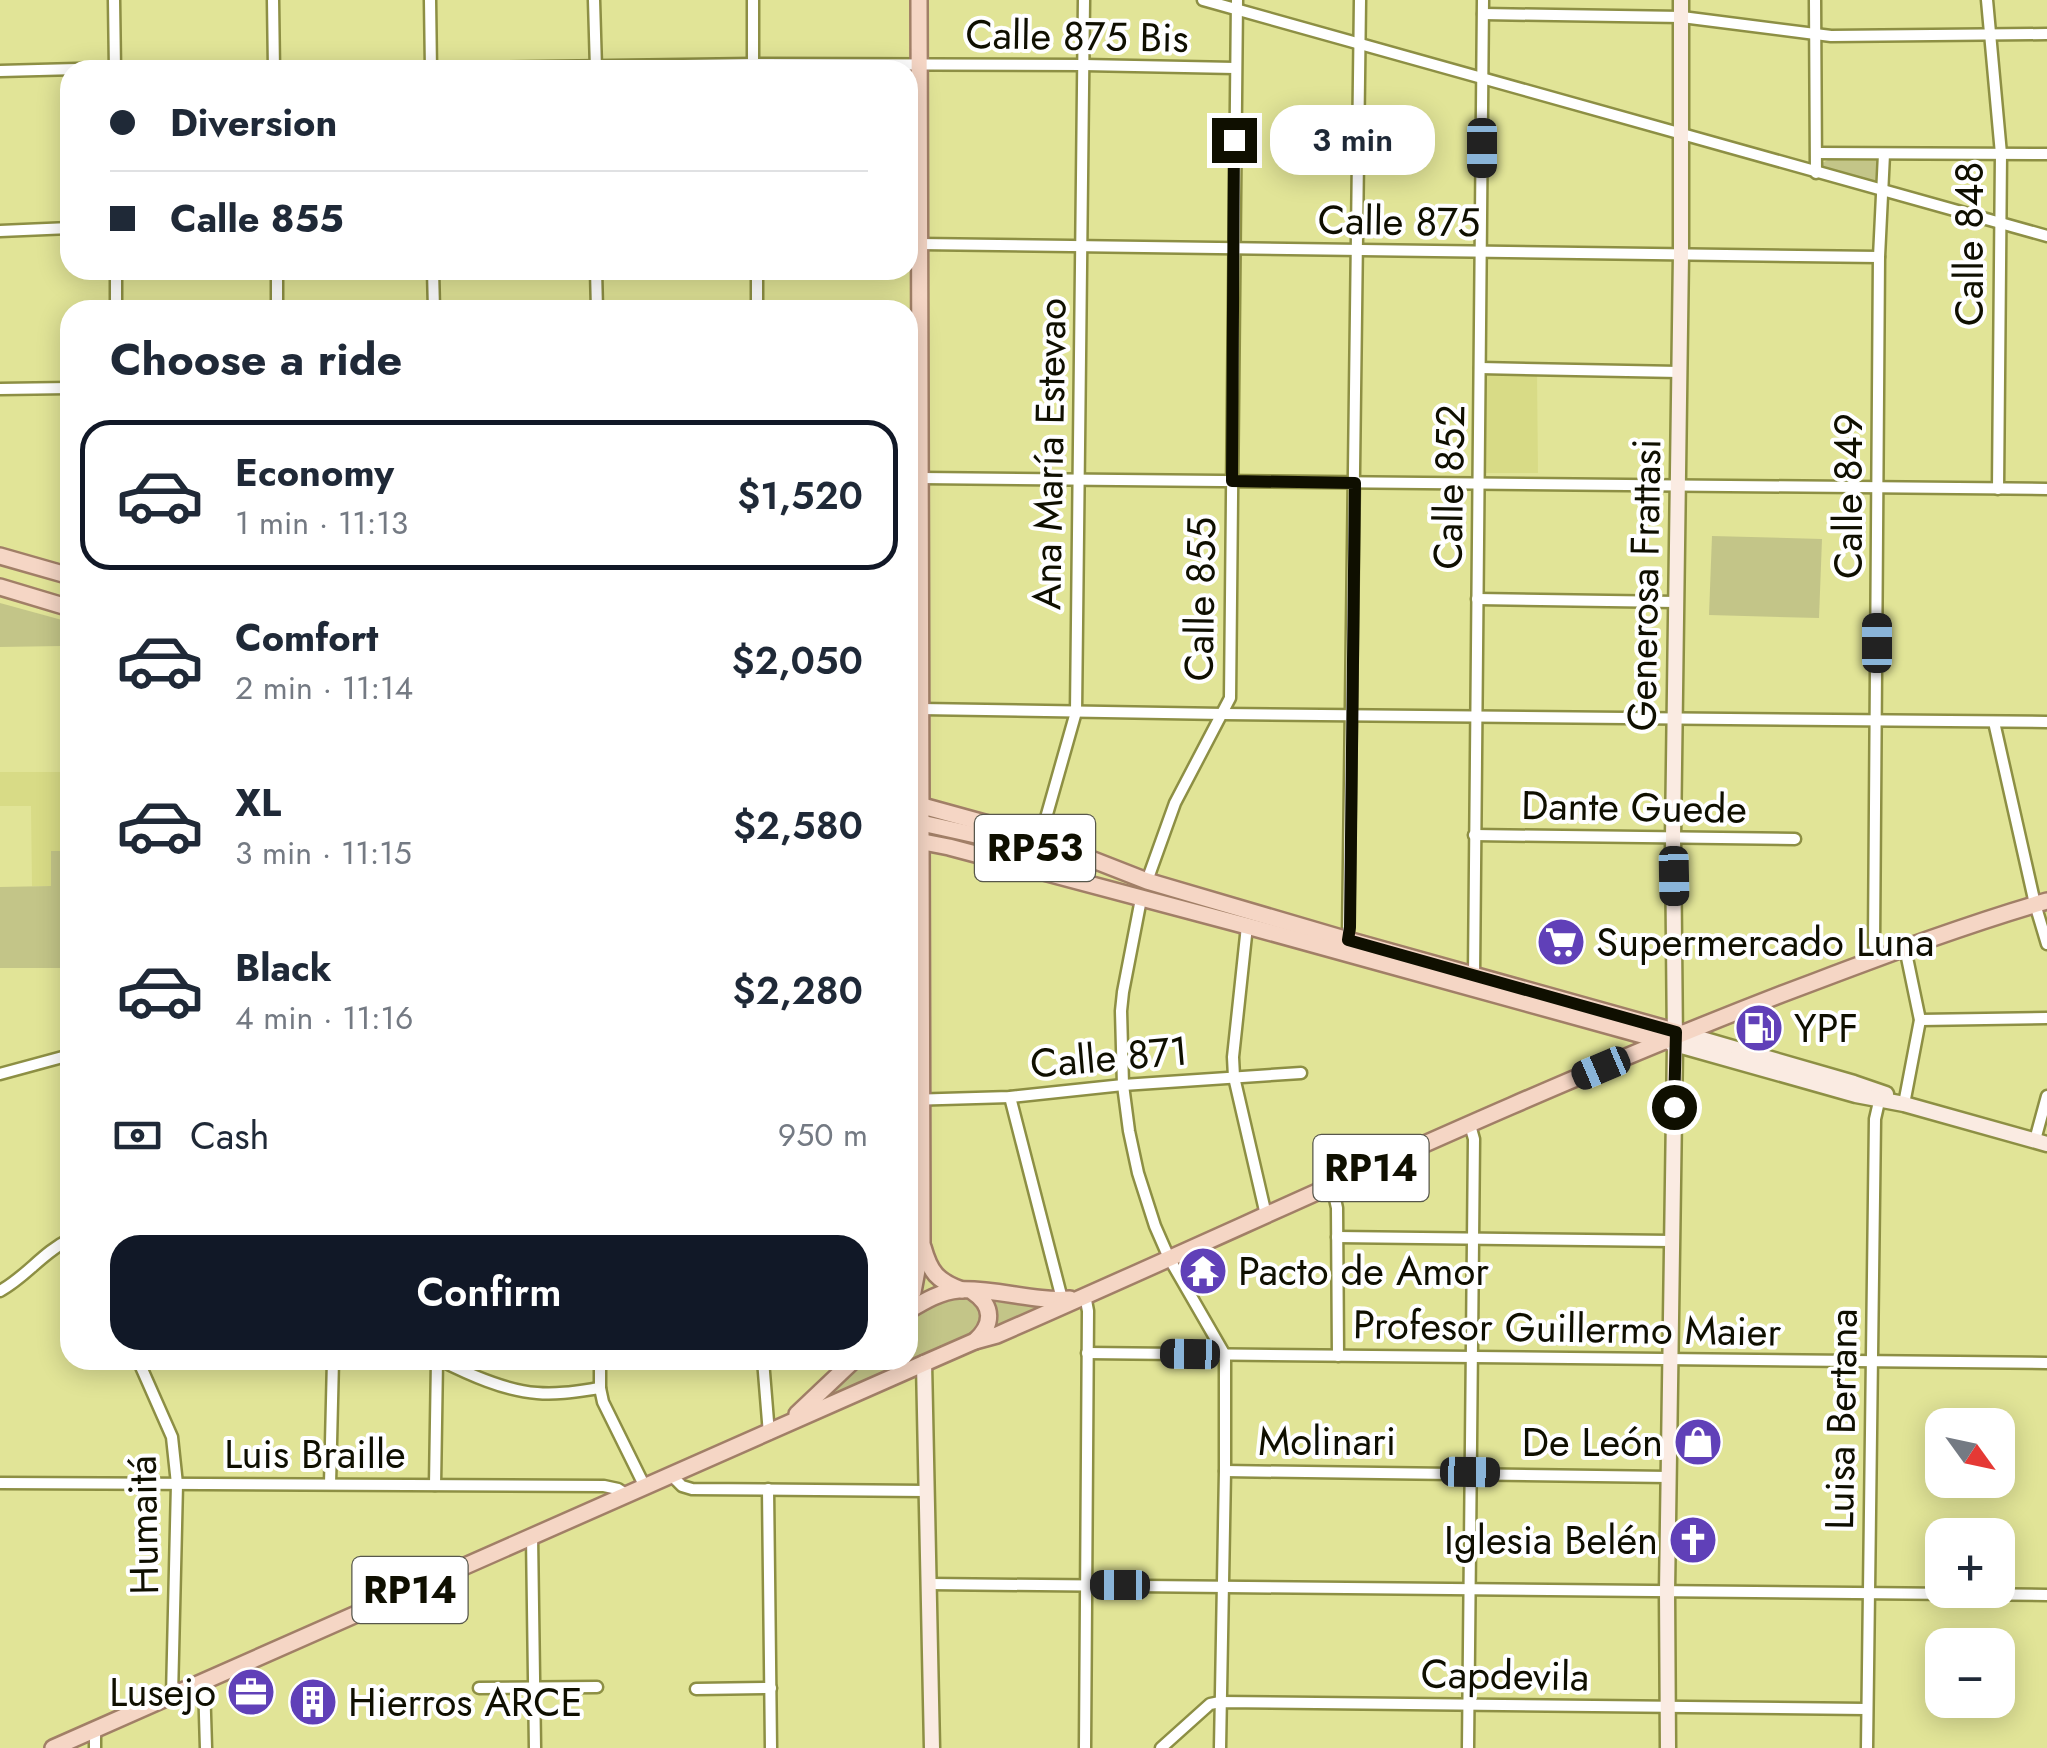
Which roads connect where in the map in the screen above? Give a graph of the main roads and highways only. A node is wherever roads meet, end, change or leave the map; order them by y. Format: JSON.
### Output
{"nodes":[{"id":1,"x":919,"y":0,"type":"edge"},
{"id":2,"x":1682,"y":0,"type":"edge"},
{"id":3,"x":918,"y":90,"type":"edge"},
{"id":4,"x":918,"y":240,"type":"edge"},
{"id":5,"x":918,"y":271,"type":"edge"},
{"id":6,"x":918,"y":430,"type":"edge"},
{"id":7,"x":918,"y":510,"type":"edge"},
{"id":8,"x":0,"y":556,"type":"edge"},
{"id":9,"x":60,"y":573,"type":"edge"},
{"id":10,"x":0,"y":587,"type":"edge"},
{"id":11,"x":60,"y":605,"type":"edge"},
{"id":12,"x":918,"y":626,"type":"edge"},
{"id":13,"x":918,"y":756,"type":"edge"},
{"id":14,"x":918,"y":805,"type":"edge"},
{"id":15,"x":918,"y":823,"type":"edge"},
{"id":16,"x":918,"y":841,"type":"edge"},
{"id":17,"x":1147,"y":881,"type":"junction"},
{"id":18,"x":2041,"y":902,"type":"edge"},
{"id":19,"x":1674,"y":1037,"type":"junction"},
{"id":20,"x":2041,"y":1142,"type":"edge"},
{"id":21,"x":918,"y":1172,"type":"edge"},
{"id":22,"x":922,"y":1243,"type":"junction"},
{"id":23,"x":918,"y":1255,"type":"edge"},
{"id":24,"x":966,"y":1290,"type":"junction"},
{"id":25,"x":1075,"y":1298,"type":"junction"},
{"id":26,"x":918,"y":1303,"type":"edge"},
{"id":27,"x":975,"y":1341,"type":"junction"},
{"id":28,"x":918,"y":1365,"type":"edge"},
{"id":29,"x":921,"y":1365,"type":"junction"},
{"id":30,"x":918,"y":1366,"type":"edge"},
{"id":31,"x":844,"y":1370,"type":"edge"},
{"id":32,"x":910,"y":1370,"type":"edge"},
{"id":33,"x":768,"y":1434,"type":"junction"},
{"id":34,"x":53,"y":1748,"type":"edge"},
{"id":35,"x":932,"y":1748,"type":"edge"},
{"id":36,"x":1668,"y":1748,"type":"edge"}],
"edges":[{"from":1,"to":3,"type":"main road"},
{"from":2,"to":19,"type":"main road","name":"Generosa Frattasi"},
{"from":4,"to":5,"type":"main road"},
{"from":6,"to":7,"type":"main road"},
{"from":8,"to":9,"type":"main road"},
{"from":10,"to":11,"type":"main road"},
{"from":12,"to":13,"type":"main road"},
{"from":14,"to":17,"type":"main road","number":"RP53"},
{"from":15,"to":17,"type":"main road","number":"RP53"},
{"from":16,"to":19,"type":"main road","number":"RP53"},
{"from":17,"to":19,"type":"main road","number":"RP53"},
{"from":18,"to":19,"type":"main road","number":"RP14"},
{"from":19,"to":20,"type":"main road"},
{"from":19,"to":25,"type":"main road","number":"RP14"},
{"from":19,"to":36,"type":"main road","name":"Generosa Frattasi"},
{"from":21,"to":22,"type":"main road"},
{"from":22,"to":23,"type":"main road"},
{"from":22,"to":24,"type":"main road"},
{"from":24,"to":25,"type":"main road","number":"RP14"},
{"from":24,"to":26,"type":"main road"},
{"from":24,"to":27,"type":"main road"},
{"from":25,"to":27,"type":"main road","number":"RP14"},
{"from":27,"to":29,"type":"main road"},
{"from":28,"to":29,"type":"main road"},
{"from":29,"to":30,"type":"main road","number":"RP14"},
{"from":29,"to":35,"type":"main road"},
{"from":31,"to":33,"type":"main road","number":"RP14"},
{"from":32,"to":33,"type":"main road","number":"RP14"},
{"from":33,"to":34,"type":"main road","number":"RP14"}]}
